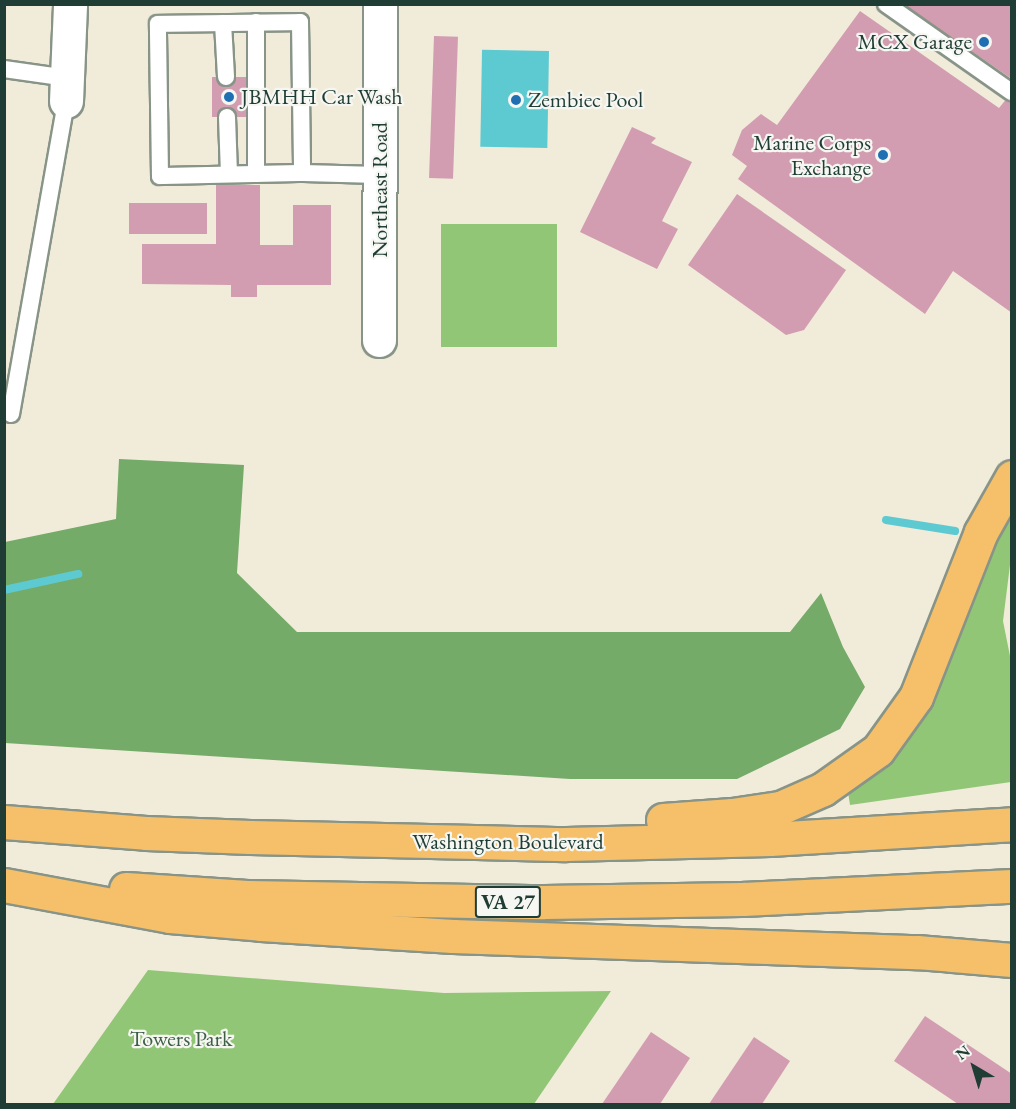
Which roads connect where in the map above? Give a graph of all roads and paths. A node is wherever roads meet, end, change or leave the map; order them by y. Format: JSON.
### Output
{"nodes":[{"id":1,"x":70,"y":4,"type":"edge"},
{"id":2,"x":380,"y":4,"type":"edge"},
{"id":3,"x":886,"y":4,"type":"edge"},
{"id":4,"x":256,"y":22,"type":"junction"},
{"id":5,"x":223,"y":23,"type":"junction"},
{"id":6,"x":4,"y":69,"type":"edge"},
{"id":7,"x":226,"y":77,"type":"dead end"},
{"id":8,"x":67,"y":89,"type":"junction"},
{"id":9,"x":1011,"y":92,"type":"edge"},
{"id":10,"x":227,"y":117,"type":"dead end"},
{"id":11,"x":302,"y":173,"type":"junction"},
{"id":12,"x":229,"y":174,"type":"junction"},
{"id":13,"x":256,"y":174,"type":"junction"},
{"id":14,"x":380,"y":175,"type":"junction"},
{"id":15,"x":379,"y":340,"type":"dead end"},
{"id":16,"x":11,"y":414,"type":"dead end"},
{"id":17,"x":1011,"y":477,"type":"edge"},
{"id":18,"x":4,"y":822,"type":"edge"},
{"id":19,"x":1011,"y":824,"type":"edge"},
{"id":20,"x":460,"y":843,"type":"junction"},
{"id":21,"x":4,"y":883,"type":"edge"},
{"id":22,"x":1011,"y":886,"type":"edge"},
{"id":23,"x":1011,"y":960,"type":"edge"}],
"edges":[{"from":1,"to":8,"type":"street"},
{"from":2,"to":14,"type":"street","name":"Northeast Road"},
{"from":3,"to":9,"type":"lane"},
{"from":4,"to":5,"type":"lane"},
{"from":4,"to":11,"type":"lane"},
{"from":4,"to":13,"type":"lane"},
{"from":5,"to":7,"type":"lane"},
{"from":5,"to":12,"type":"lane"},
{"from":6,"to":8,"type":"lane"},
{"from":8,"to":16,"type":"lane"},
{"from":10,"to":12,"type":"lane"},
{"from":11,"to":13,"type":"lane"},
{"from":11,"to":14,"type":"lane"},
{"from":12,"to":13,"type":"lane"},
{"from":14,"to":15,"type":"street","name":"Northeast Road"},
{"from":17,"to":20,"type":"highway"},
{"from":18,"to":20,"type":"highway","name":"Washington Boulevard"},
{"from":19,"to":20,"type":"highway","name":"Washington Boulevard"},
{"from":21,"to":22,"type":"highway","number":"VA 27"},
{"from":21,"to":23,"type":"highway"}]}
